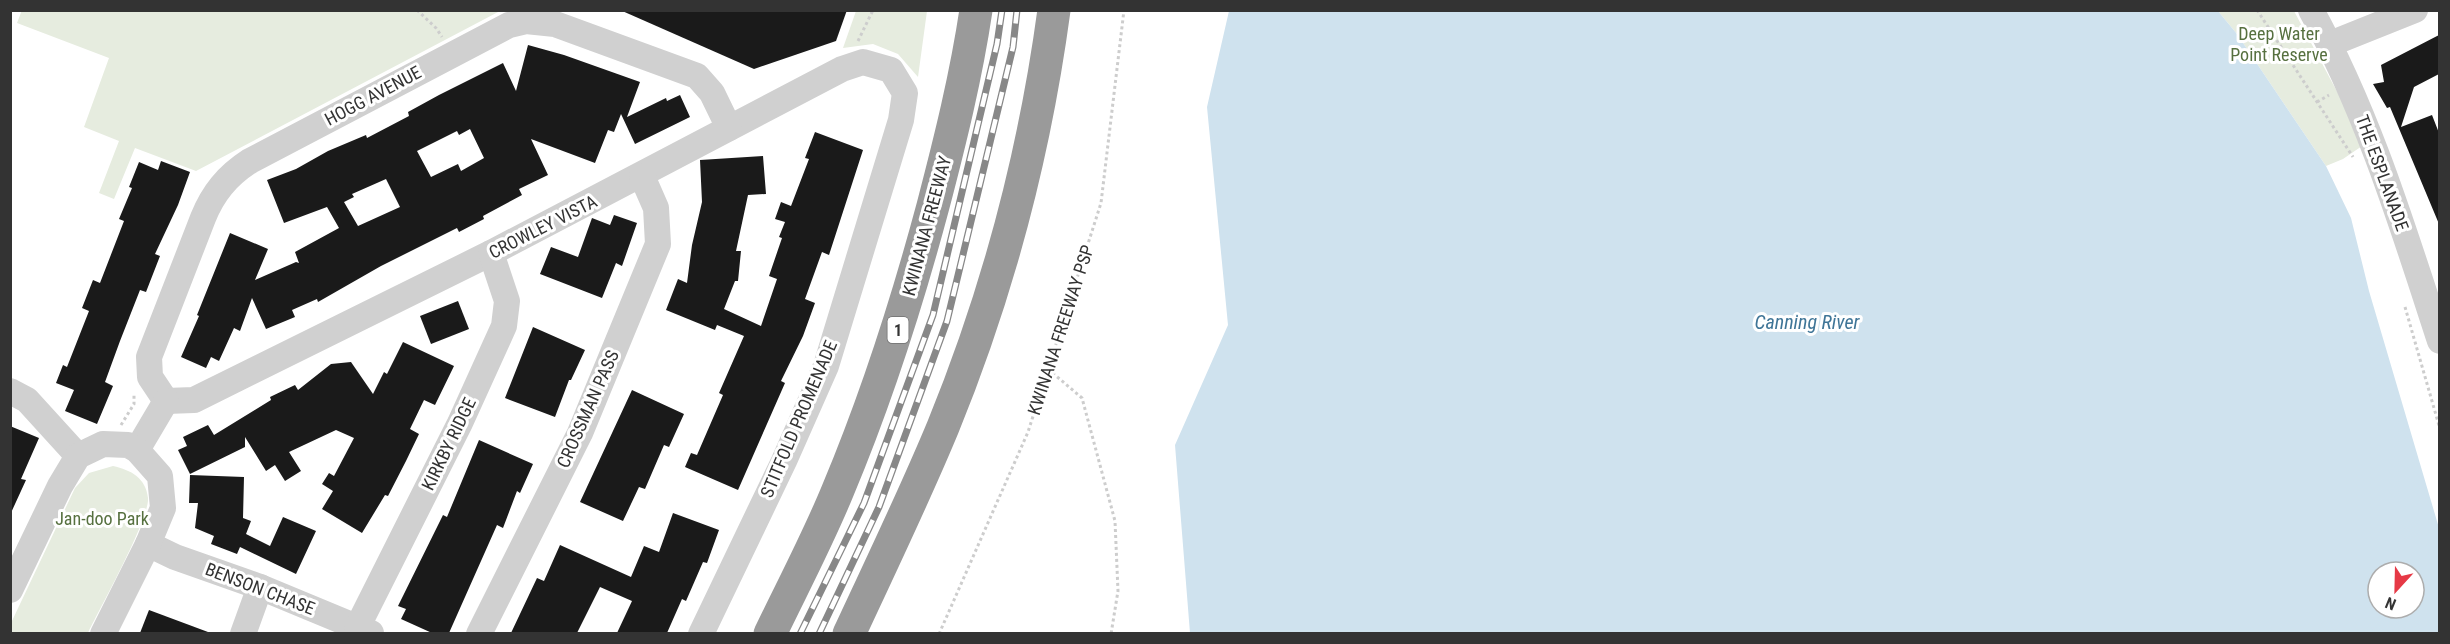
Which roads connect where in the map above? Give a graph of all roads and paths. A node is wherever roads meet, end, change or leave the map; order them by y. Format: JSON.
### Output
{"nodes":[{"id":1,"x":417,"y":10,"type":"edge"},
{"id":2,"x":976,"y":10,"type":"edge"},
{"id":3,"x":1054,"y":10,"type":"edge"},
{"id":4,"x":1124,"y":10,"type":"edge"},
{"id":5,"x":2257,"y":10,"type":"edge"},
{"id":6,"x":2311,"y":10,"type":"edge"},
{"id":7,"x":2415,"y":10,"type":"edge"},
{"id":8,"x":2330,"y":44,"type":"junction"},
{"id":9,"x":453,"y":54,"type":"junction"},
{"id":10,"x":905,"y":93,"type":"joint"},
{"id":11,"x":729,"y":128,"type":"junction"},
{"id":12,"x":2355,"y":160,"type":"dead end"},
{"id":13,"x":642,"y":176,"type":"junction"},
{"id":14,"x":491,"y":253,"type":"junction"},
{"id":15,"x":2403,"y":299,"type":"dead end"},
{"id":16,"x":2439,"y":341,"type":"edge"},
{"id":17,"x":1048,"y":369,"type":"junction"},
{"id":18,"x":10,"y":391,"type":"edge"},
{"id":19,"x":166,"y":400,"type":"junction"},
{"id":20,"x":2439,"y":429,"type":"edge"},
{"id":21,"x":137,"y":450,"type":"junction"},
{"id":22,"x":78,"y":456,"type":"junction"},
{"id":23,"x":148,"y":544,"type":"junction"},
{"id":24,"x":260,"y":587,"type":"junction"},
{"id":25,"x":10,"y":590,"type":"edge"},
{"id":26,"x":364,"y":631,"type":"edge"},
{"id":27,"x":103,"y":633,"type":"edge"},
{"id":28,"x":243,"y":633,"type":"edge"},
{"id":29,"x":479,"y":633,"type":"edge"},
{"id":30,"x":701,"y":633,"type":"edge"},
{"id":31,"x":770,"y":633,"type":"edge"},
{"id":32,"x":849,"y":633,"type":"edge"},
{"id":33,"x":939,"y":633,"type":"edge"},
{"id":34,"x":1111,"y":633,"type":"edge"}],
"edges":[{"from":1,"to":9,"type":"path"},
{"from":2,"to":31,"type":"highway","name":"KWINANA FREEWAY","number":"1"},
{"from":3,"to":32,"type":"highway"},
{"from":4,"to":17,"type":"path","name":"KWINANA FREEWAY PSP"},
{"from":5,"to":12,"type":"path"},
{"from":6,"to":8,"type":"street","name":"THE ESPLANADE"},
{"from":7,"to":8,"type":"street"},
{"from":8,"to":16,"type":"street","name":"THE ESPLANADE"},
{"from":9,"to":11,"type":"street","name":"HOGG AVENUE"},
{"from":9,"to":19,"type":"street","name":"HOGG AVENUE"},
{"from":10,"to":11,"type":"street","name":"CROWLEY VISTA"},
{"from":10,"to":30,"type":"street","name":"STITFOLD PROMENADE"},
{"from":11,"to":13,"type":"street","name":"CROWLEY VISTA"},
{"from":13,"to":14,"type":"street","name":"CROWLEY VISTA"},
{"from":13,"to":29,"type":"street","name":"CROSSMAN PASS"},
{"from":14,"to":19,"type":"street","name":"CROWLEY VISTA"},
{"from":14,"to":26,"type":"street","name":"KIRKBY RIDGE"},
{"from":15,"to":20,"type":"path"},
{"from":17,"to":33,"type":"path","name":"KWINANA FREEWAY PSP"},
{"from":17,"to":34,"type":"path"},
{"from":18,"to":22,"type":"street"},
{"from":19,"to":21,"type":"street"},
{"from":21,"to":22,"type":"street"},
{"from":21,"to":23,"type":"street"},
{"from":22,"to":25,"type":"street"},
{"from":23,"to":24,"type":"street","name":"BENSON CHASE"},
{"from":23,"to":27,"type":"street"},
{"from":24,"to":26,"type":"street","name":"BENSON CHASE"},
{"from":24,"to":28,"type":"street"}]}
